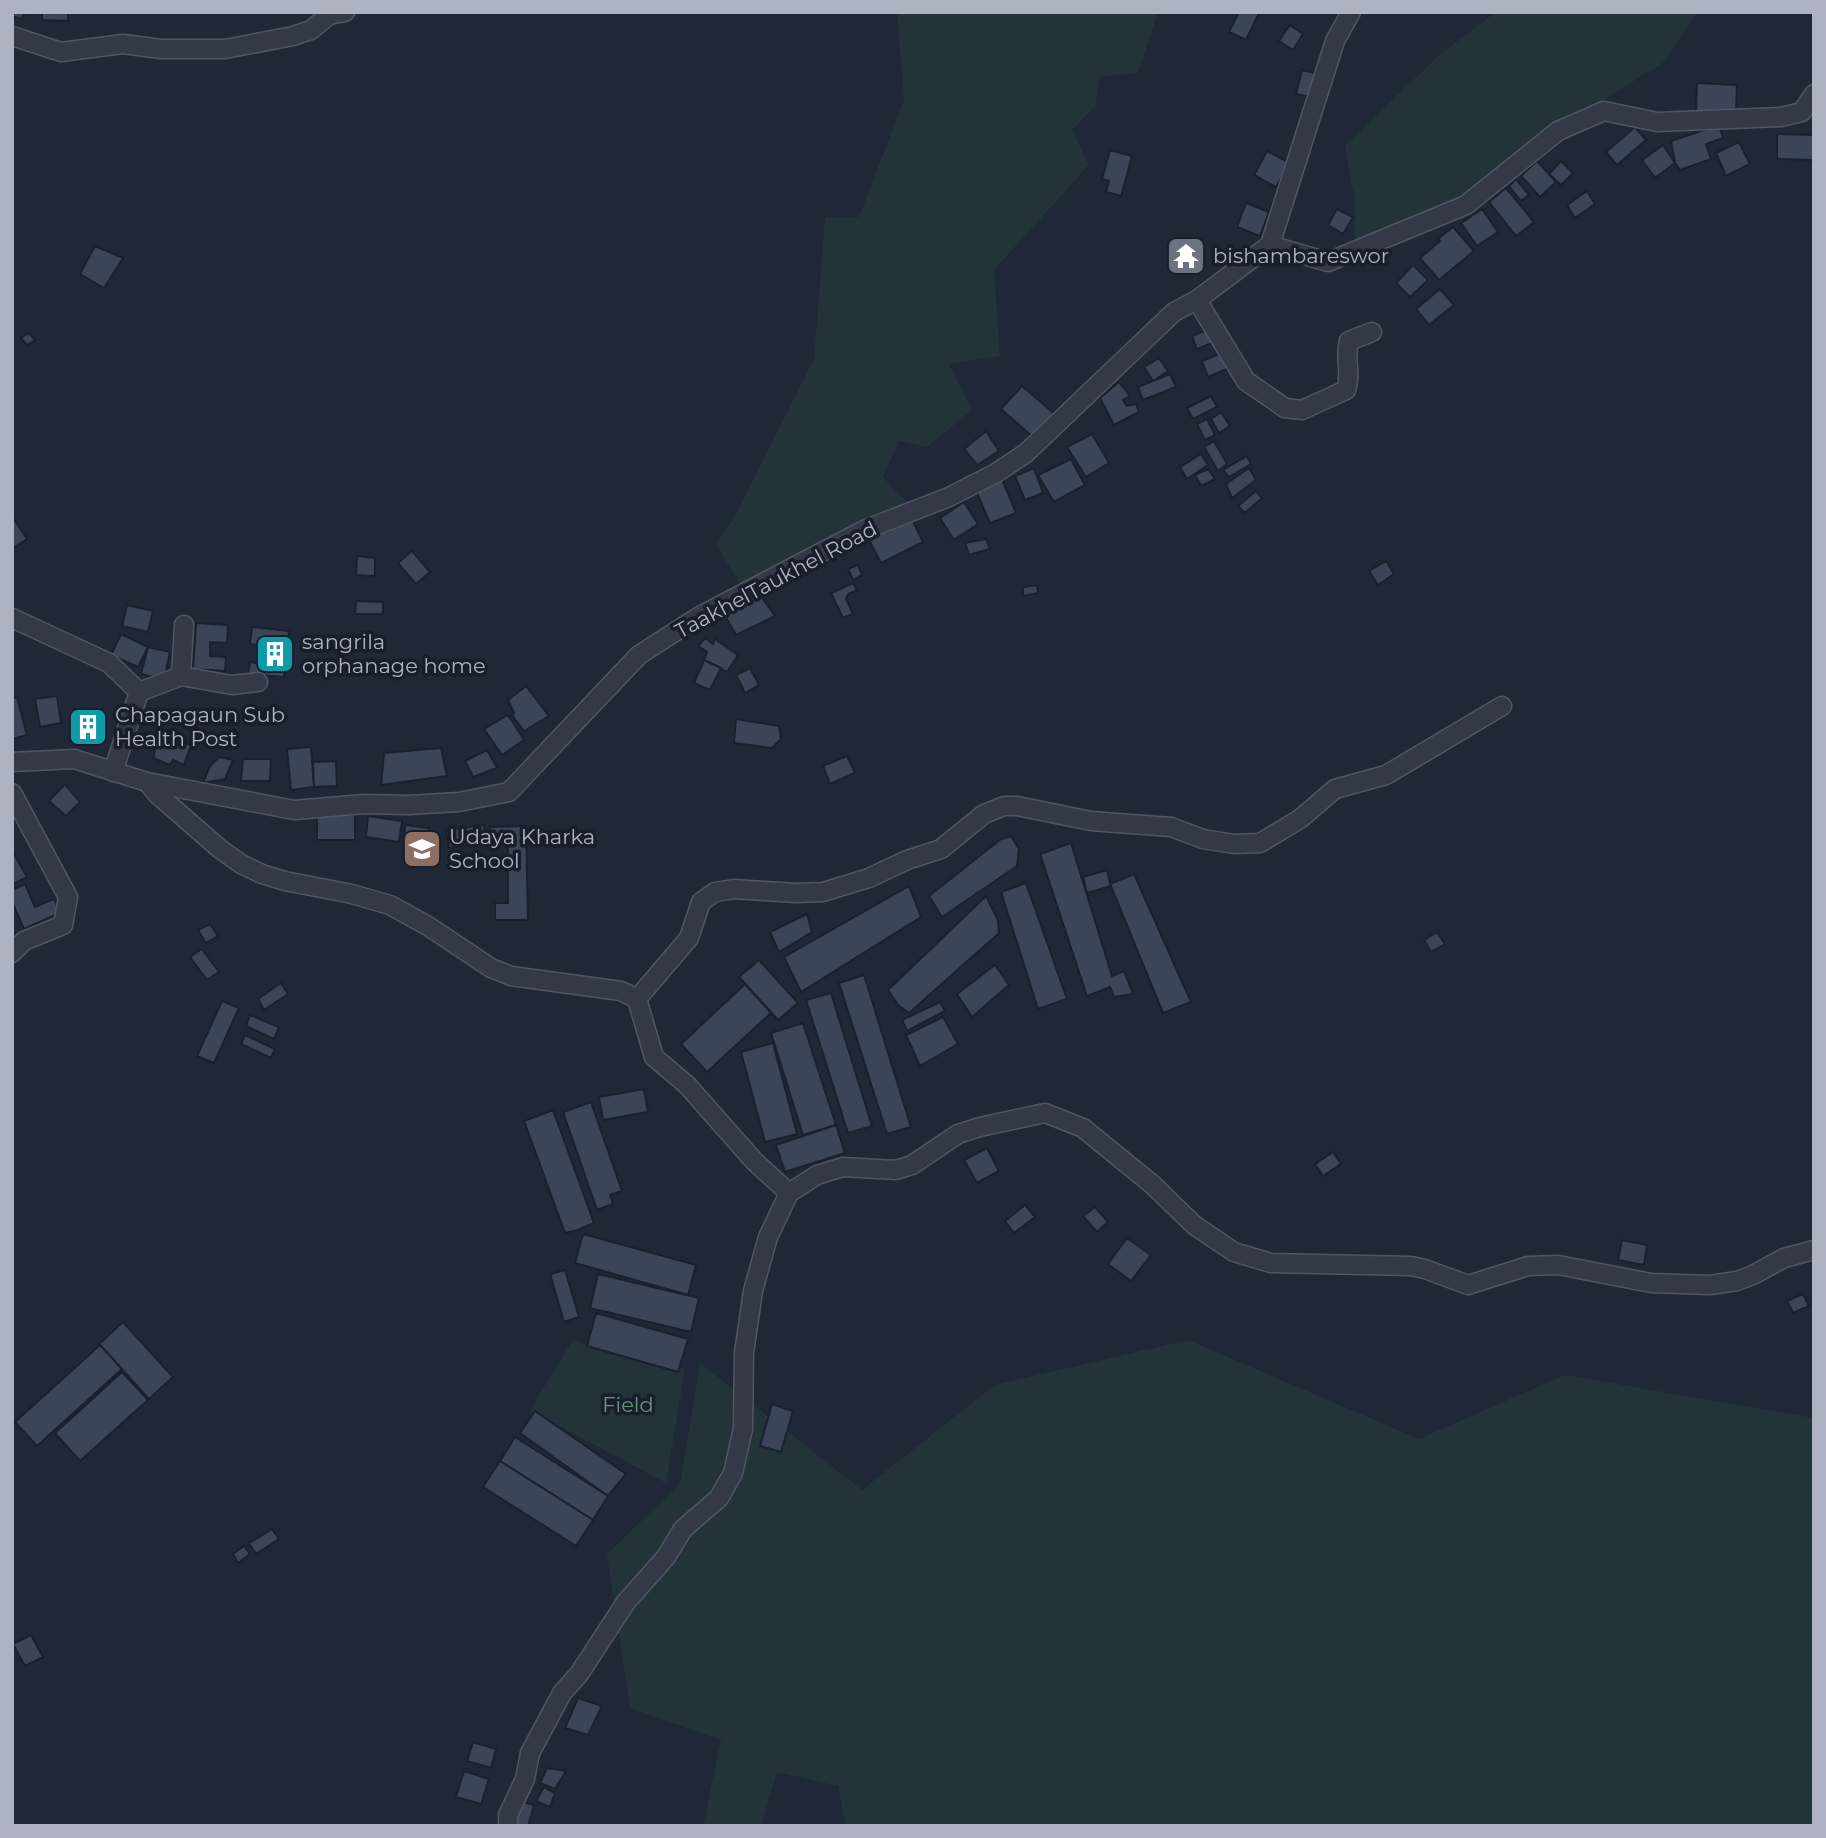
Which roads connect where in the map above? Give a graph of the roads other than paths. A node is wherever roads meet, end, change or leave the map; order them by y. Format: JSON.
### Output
{"nodes":[{"id":1,"x":345,"y":12,"type":"edge"},
{"id":2,"x":1351,"y":12,"type":"edge"},
{"id":3,"x":12,"y":36,"type":"edge"},
{"id":4,"x":1814,"y":94,"type":"edge"},
{"id":5,"x":1270,"y":245,"type":"junction"},
{"id":6,"x":1198,"y":300,"type":"junction"},
{"id":7,"x":1371,"y":332,"type":"dead end"},
{"id":8,"x":12,"y":618,"type":"edge"},
{"id":9,"x":184,"y":625,"type":"dead end"},
{"id":10,"x":181,"y":676,"type":"junction"},
{"id":11,"x":258,"y":682,"type":"dead end"},
{"id":12,"x":139,"y":692,"type":"junction"},
{"id":13,"x":1502,"y":706,"type":"dead end"},
{"id":14,"x":12,"y":762,"type":"edge"},
{"id":15,"x":113,"y":772,"type":"junction"},
{"id":16,"x":147,"y":782,"type":"junction"},
{"id":17,"x":12,"y":793,"type":"edge"},
{"id":18,"x":12,"y":953,"type":"edge"},
{"id":19,"x":637,"y":999,"type":"junction"},
{"id":20,"x":789,"y":1193,"type":"junction"},
{"id":21,"x":1814,"y":1250,"type":"edge"},
{"id":22,"x":508,"y":1826,"type":"edge"}],
"edges":[{"from":1,"to":3,"type":"street"},
{"from":2,"to":5,"type":"street"},
{"from":4,"to":5,"type":"street"},
{"from":5,"to":6,"type":"street","name":"TaakhelTaukhel Road"},
{"from":6,"to":7,"type":"street"},
{"from":6,"to":16,"type":"street","name":"TaakhelTaukhel Road"},
{"from":8,"to":12,"type":"street"},
{"from":9,"to":10,"type":"street"},
{"from":10,"to":11,"type":"street"},
{"from":10,"to":12,"type":"street"},
{"from":12,"to":15,"type":"street"},
{"from":13,"to":19,"type":"street"},
{"from":14,"to":15,"type":"street","name":"TaakhelTaukhel Road"},
{"from":15,"to":16,"type":"street","name":"TaakhelTaukhel Road"},
{"from":16,"to":19,"type":"street"},
{"from":17,"to":18,"type":"street"},
{"from":19,"to":20,"type":"street"},
{"from":20,"to":21,"type":"street"},
{"from":20,"to":22,"type":"street"}]}
